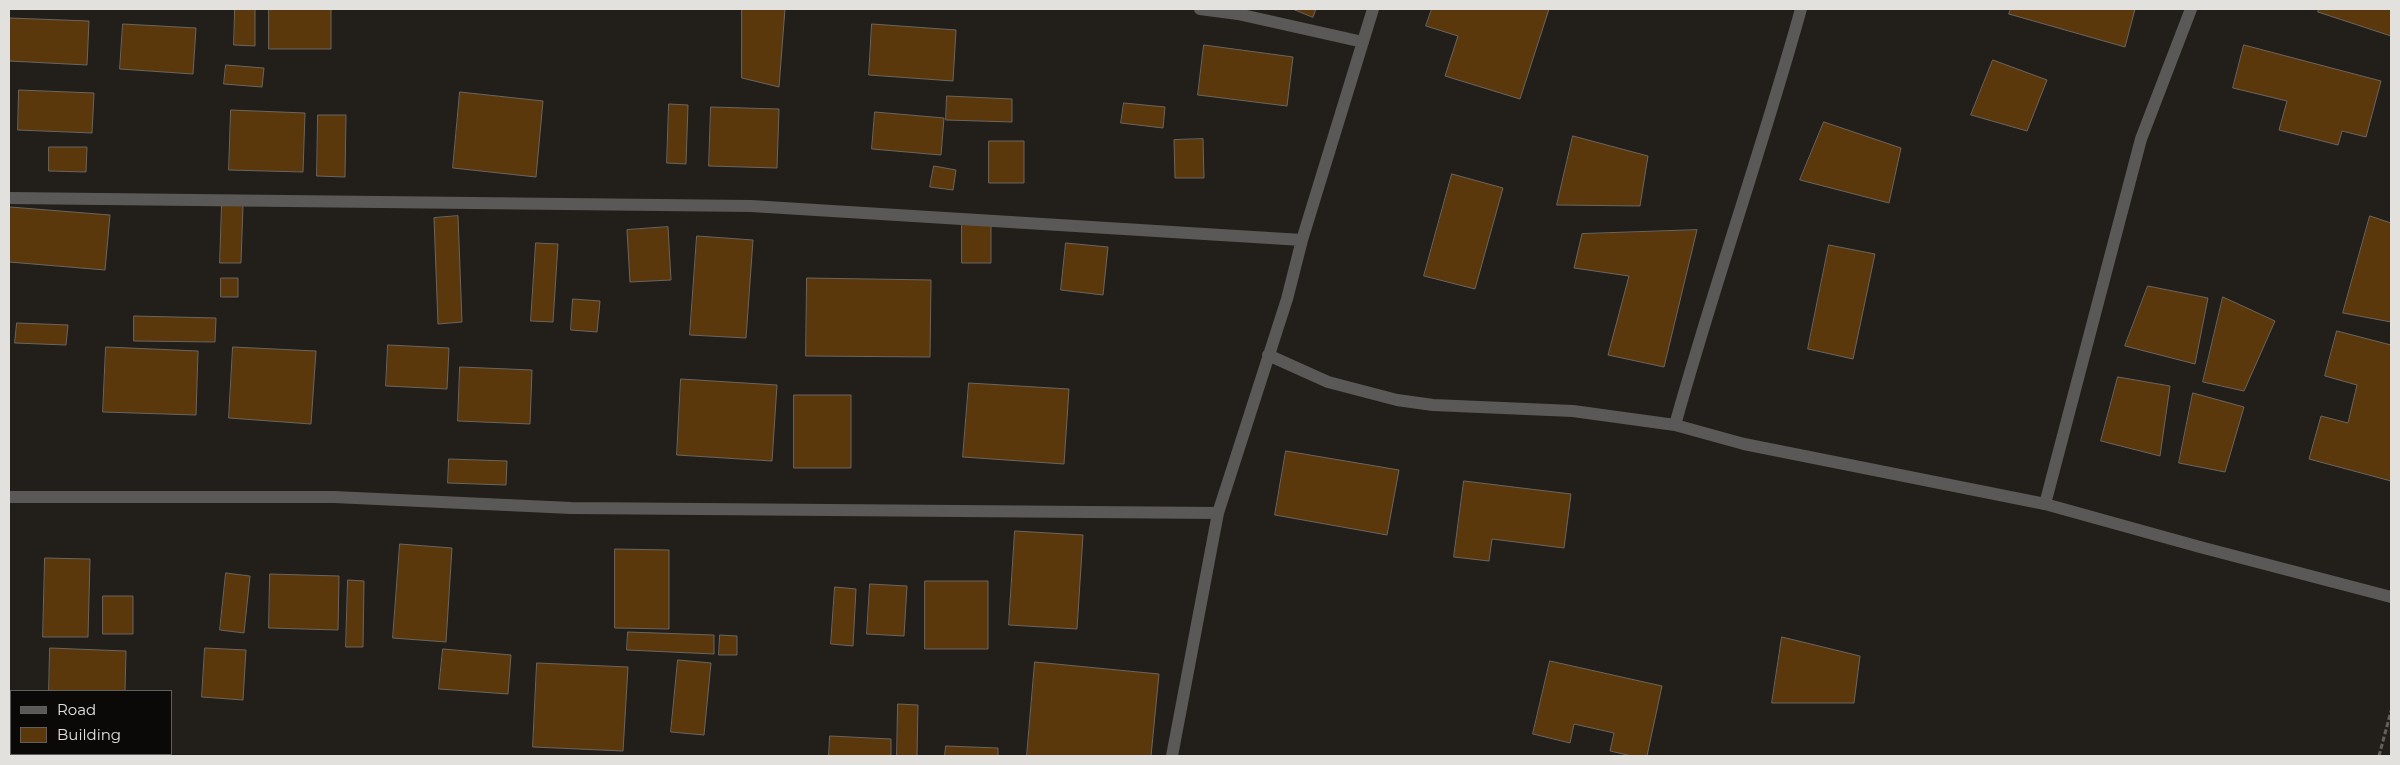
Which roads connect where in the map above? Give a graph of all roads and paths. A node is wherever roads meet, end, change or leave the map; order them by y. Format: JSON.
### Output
{"nodes":[{"id":1,"x":1200,"y":9,"type":"edge"},
{"id":2,"x":1372,"y":9,"type":"edge"},
{"id":3,"x":1801,"y":9,"type":"edge"},
{"id":4,"x":2191,"y":9,"type":"edge"},
{"id":5,"x":1363,"y":42,"type":"junction"},
{"id":6,"x":9,"y":198,"type":"edge"},
{"id":7,"x":1302,"y":240,"type":"junction"},
{"id":8,"x":1268,"y":355,"type":"junction"},
{"id":9,"x":1675,"y":425,"type":"junction"},
{"id":10,"x":9,"y":497,"type":"edge"},
{"id":11,"x":2045,"y":504,"type":"junction"},
{"id":12,"x":1218,"y":513,"type":"junction"},
{"id":13,"x":2391,"y":597,"type":"edge"},
{"id":14,"x":2391,"y":711,"type":"edge"},
{"id":15,"x":1172,"y":756,"type":"edge"},
{"id":16,"x":2379,"y":756,"type":"edge"}],
"edges":[{"from":1,"to":5,"type":"street"},
{"from":2,"to":5,"type":"street"},
{"from":3,"to":9,"type":"street"},
{"from":4,"to":11,"type":"street"},
{"from":5,"to":7,"type":"street"},
{"from":6,"to":7,"type":"street"},
{"from":7,"to":8,"type":"street"},
{"from":8,"to":9,"type":"street"},
{"from":8,"to":12,"type":"street"},
{"from":9,"to":11,"type":"street"},
{"from":10,"to":12,"type":"street"},
{"from":11,"to":13,"type":"street"},
{"from":12,"to":15,"type":"street"},
{"from":14,"to":16,"type":"path"}]}
